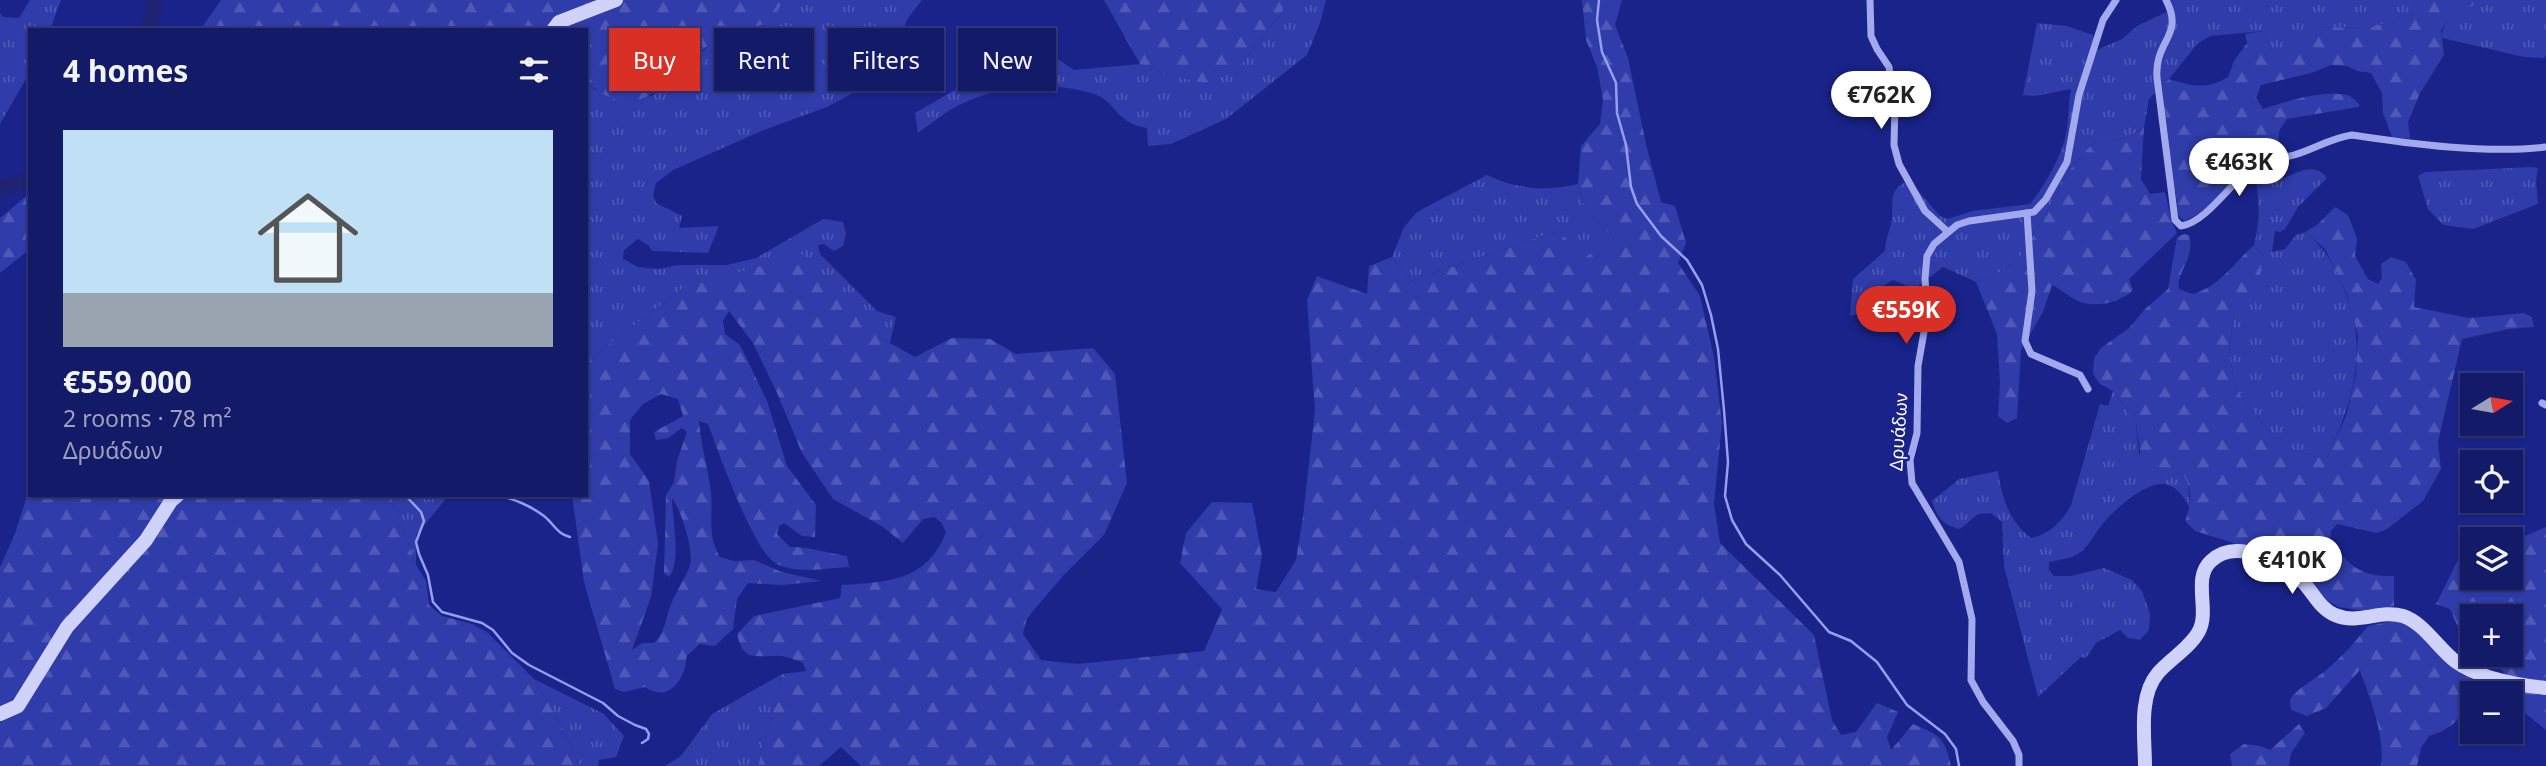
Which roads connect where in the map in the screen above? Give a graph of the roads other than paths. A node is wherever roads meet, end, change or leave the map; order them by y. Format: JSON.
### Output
{"nodes":[{"id":1,"x":616,"y":0,"type":"edge"},
{"id":2,"x":1870,"y":0,"type":"edge"},
{"id":3,"x":2116,"y":0,"type":"edge"},
{"id":4,"x":2166,"y":0,"type":"edge"},
{"id":5,"x":554,"y":28,"type":"edge"},
{"id":6,"x":2546,"y":147,"type":"edge"},
{"id":7,"x":2027,"y":214,"type":"junction"},
{"id":8,"x":1947,"y":231,"type":"junction"},
{"id":9,"x":2088,"y":389,"type":"dead end"},
{"id":10,"x":176,"y":497,"type":"edge"},
{"id":11,"x":2546,"y":688,"type":"edge"},
{"id":12,"x":0,"y":714,"type":"edge"},
{"id":13,"x":2019,"y":766,"type":"edge"},
{"id":14,"x":2146,"y":766,"type":"edge"}],
"edges":[{"from":1,"to":5,"type":"street"},
{"from":2,"to":8,"type":"street"},
{"from":3,"to":7,"type":"street"},
{"from":4,"to":6,"type":"street"},
{"from":7,"to":8,"type":"street"},
{"from":7,"to":9,"type":"street"},
{"from":8,"to":13,"type":"street","name":"Δρυάδων"},
{"from":10,"to":12,"type":"street"},
{"from":11,"to":14,"type":"street"}]}
